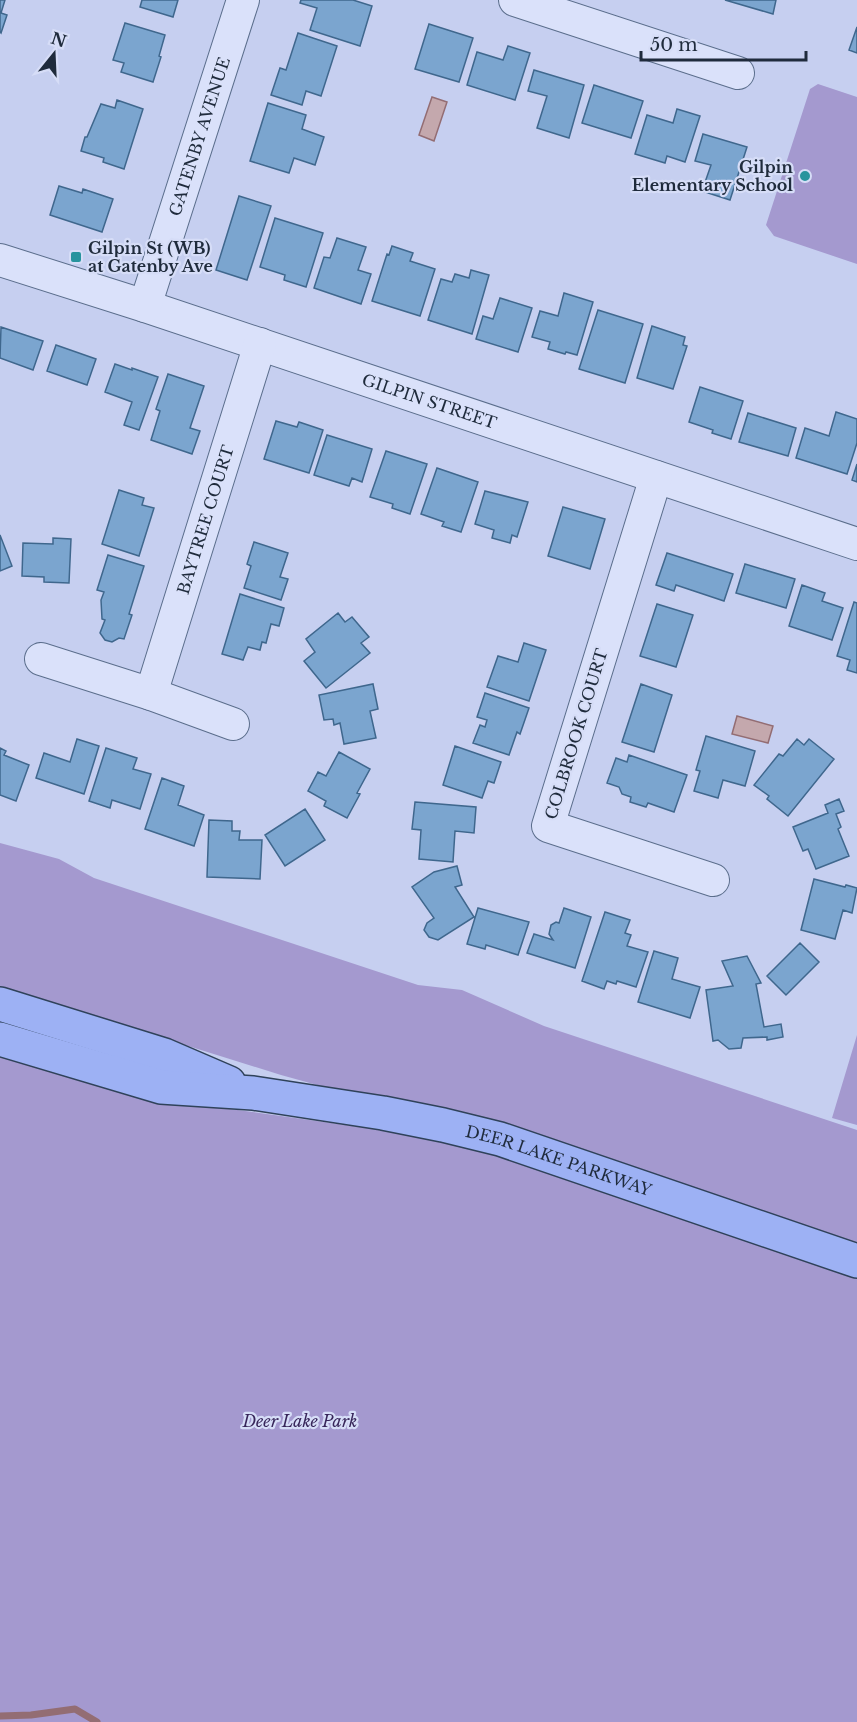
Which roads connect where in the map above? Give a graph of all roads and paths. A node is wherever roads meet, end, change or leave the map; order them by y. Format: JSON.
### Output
{"nodes":[{"id":1,"x":243,"y":0,"type":"edge"},
{"id":2,"x":515,"y":0,"type":"edge"},
{"id":3,"x":738,"y":73,"type":"dead end"},
{"id":4,"x":0,"y":260,"type":"edge"},
{"id":5,"x":145,"y":306,"type":"junction"},
{"id":6,"x":260,"y":344,"type":"junction"},
{"id":7,"x":656,"y":477,"type":"junction"},
{"id":8,"x":857,"y":544,"type":"edge"},
{"id":9,"x":41,"y":659,"type":"dead end"},
{"id":10,"x":152,"y":694,"type":"junction"},
{"id":11,"x":233,"y":724,"type":"dead end"},
{"id":12,"x":712,"y":880,"type":"dead end"},
{"id":13,"x":0,"y":1004,"type":"edge"},
{"id":14,"x":0,"y":1040,"type":"edge"},
{"id":15,"x":253,"y":1093,"type":"junction"},
{"id":16,"x":857,"y":1261,"type":"edge"}],
"edges":[{"from":1,"to":5,"type":"street","name":"GATENBY AVENUE"},
{"from":2,"to":3,"type":"street"},
{"from":4,"to":5,"type":"street","name":"GILPIN STREET"},
{"from":5,"to":6,"type":"street","name":"GILPIN STREET"},
{"from":6,"to":7,"type":"street","name":"GILPIN STREET"},
{"from":6,"to":10,"type":"street","name":"BAYTREE COURT"},
{"from":7,"to":8,"type":"street","name":"GILPIN STREET"},
{"from":7,"to":12,"type":"street","name":"COLBROOK COURT"},
{"from":9,"to":10,"type":"street"},
{"from":10,"to":11,"type":"street"},
{"from":13,"to":15,"type":"main road","name":"DEER LAKE PARKWAY"},
{"from":14,"to":15,"type":"main road","name":"DEER LAKE PARKWAY"},
{"from":15,"to":16,"type":"main road","name":"DEER LAKE PARKWAY"}]}
